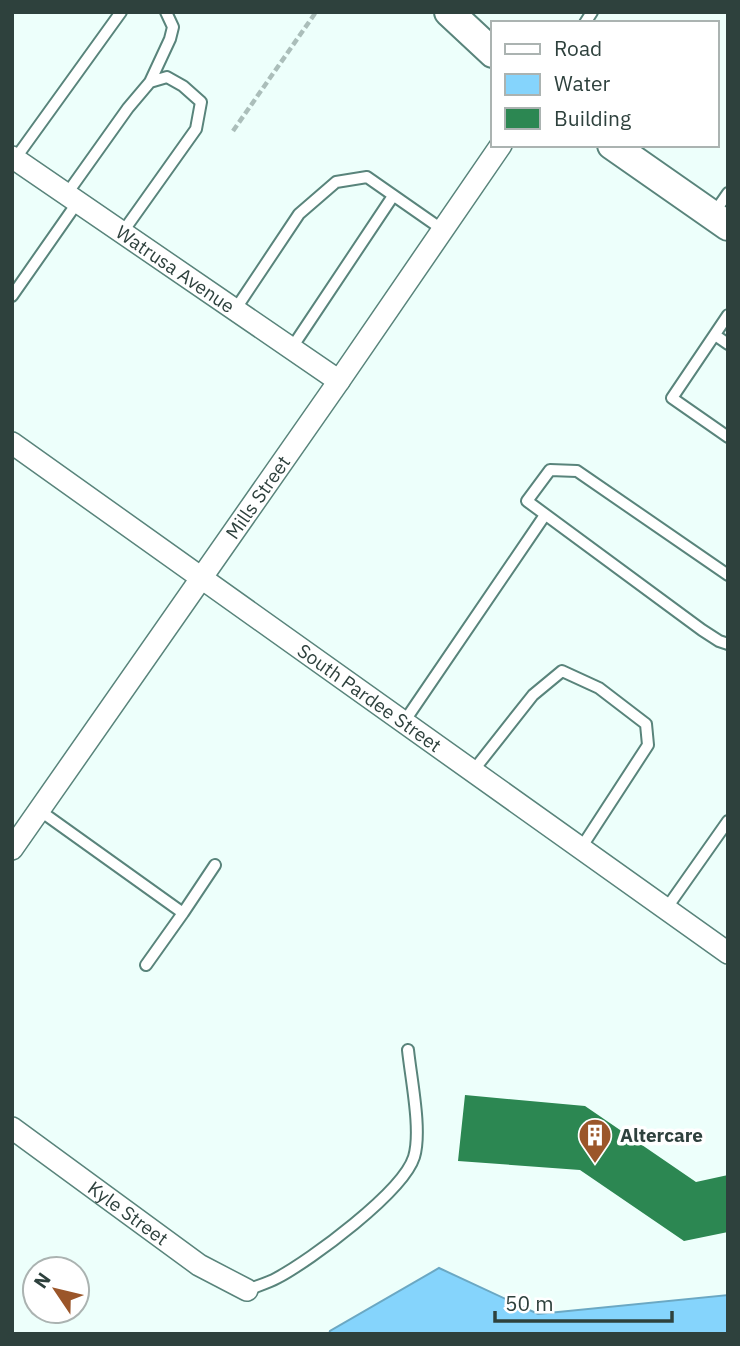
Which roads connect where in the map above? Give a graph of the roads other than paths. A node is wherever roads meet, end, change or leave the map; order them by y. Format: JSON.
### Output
{"nodes":[{"id":1,"x":121,"y":12,"type":"edge"},
{"id":2,"x":166,"y":12,"type":"edge"},
{"id":3,"x":449,"y":12,"type":"edge"},
{"id":4,"x":491,"y":51,"type":"edge"},
{"id":5,"x":150,"y":82,"type":"junction"},
{"id":6,"x":500,"y":147,"type":"edge"},
{"id":7,"x":615,"y":147,"type":"edge"},
{"id":8,"x":13,"y":158,"type":"edge"},
{"id":9,"x":393,"y":195,"type":"junction"},
{"id":10,"x":72,"y":199,"type":"junction"},
{"id":11,"x":723,"y":211,"type":"edge"},
{"id":12,"x":443,"y":230,"type":"junction"},
{"id":13,"x":121,"y":233,"type":"junction"},
{"id":14,"x":12,"y":296,"type":"edge"},
{"id":15,"x":235,"y":310,"type":"junction"},
{"id":16,"x":728,"y":315,"type":"edge"},
{"id":17,"x":715,"y":335,"type":"junction"},
{"id":18,"x":728,"y":344,"type":"edge"},
{"id":19,"x":291,"y":349,"type":"junction"},
{"id":20,"x":339,"y":382,"type":"junction"},
{"id":21,"x":728,"y":437,"type":"edge"},
{"id":22,"x":12,"y":443,"type":"edge"},
{"id":23,"x":545,"y":515,"type":"junction"},
{"id":24,"x":728,"y":575,"type":"edge"},
{"id":25,"x":202,"y":578,"type":"junction"},
{"id":26,"x":728,"y":644,"type":"edge"},
{"id":27,"x":404,"y":722,"type":"junction"},
{"id":28,"x":473,"y":771,"type":"junction"},
{"id":29,"x":39,"y":810,"type":"junction"},
{"id":30,"x":728,"y":821,"type":"edge"},
{"id":31,"x":581,"y":848,"type":"junction"},
{"id":32,"x":12,"y":849,"type":"edge"},
{"id":33,"x":215,"y":866,"type":"dead end"},
{"id":34,"x":666,"y":909,"type":"junction"},
{"id":35,"x":183,"y":913,"type":"junction"},
{"id":36,"x":728,"y":953,"type":"edge"},
{"id":37,"x":146,"y":965,"type":"dead end"},
{"id":38,"x":408,"y":1050,"type":"dead end"},
{"id":39,"x":12,"y":1128,"type":"edge"},
{"id":40,"x":247,"y":1290,"type":"joint"}],
"edges":[{"from":1,"to":8,"type":"lane"},
{"from":2,"to":5,"type":"lane"},
{"from":3,"to":4,"type":"main road"},
{"from":5,"to":10,"type":"lane"},
{"from":5,"to":13,"type":"lane"},
{"from":6,"to":12,"type":"street","name":"Mills Street"},
{"from":7,"to":11,"type":"main road"},
{"from":8,"to":10,"type":"street","name":"Watrusa Avenue"},
{"from":9,"to":12,"type":"lane"},
{"from":9,"to":15,"type":"lane"},
{"from":9,"to":19,"type":"lane"},
{"from":10,"to":13,"type":"street","name":"Watrusa Avenue"},
{"from":10,"to":14,"type":"lane"},
{"from":12,"to":20,"type":"street","name":"Mills Street"},
{"from":13,"to":15,"type":"street","name":"Watrusa Avenue"},
{"from":15,"to":19,"type":"street","name":"Watrusa Avenue"},
{"from":16,"to":17,"type":"lane"},
{"from":17,"to":18,"type":"lane"},
{"from":17,"to":21,"type":"lane"},
{"from":19,"to":20,"type":"street","name":"Watrusa Avenue"},
{"from":20,"to":25,"type":"street","name":"Mills Street"},
{"from":22,"to":25,"type":"street","name":"South Pardee Street"},
{"from":23,"to":24,"type":"lane"},
{"from":23,"to":26,"type":"lane"},
{"from":23,"to":27,"type":"lane"},
{"from":25,"to":27,"type":"street","name":"South Pardee Street"},
{"from":25,"to":29,"type":"street","name":"Mills Street"},
{"from":27,"to":28,"type":"street","name":"South Pardee Street"},
{"from":28,"to":31,"type":"street","name":"South Pardee Street"},
{"from":28,"to":31,"type":"lane"},
{"from":29,"to":32,"type":"street","name":"Mills Street"},
{"from":29,"to":35,"type":"lane"},
{"from":30,"to":34,"type":"lane"},
{"from":31,"to":34,"type":"street","name":"South Pardee Street"},
{"from":33,"to":35,"type":"lane"},
{"from":34,"to":36,"type":"street","name":"South Pardee Street"},
{"from":35,"to":37,"type":"lane"},
{"from":38,"to":40,"type":"lane"},
{"from":39,"to":40,"type":"street","name":"Kyle Street"}]}
